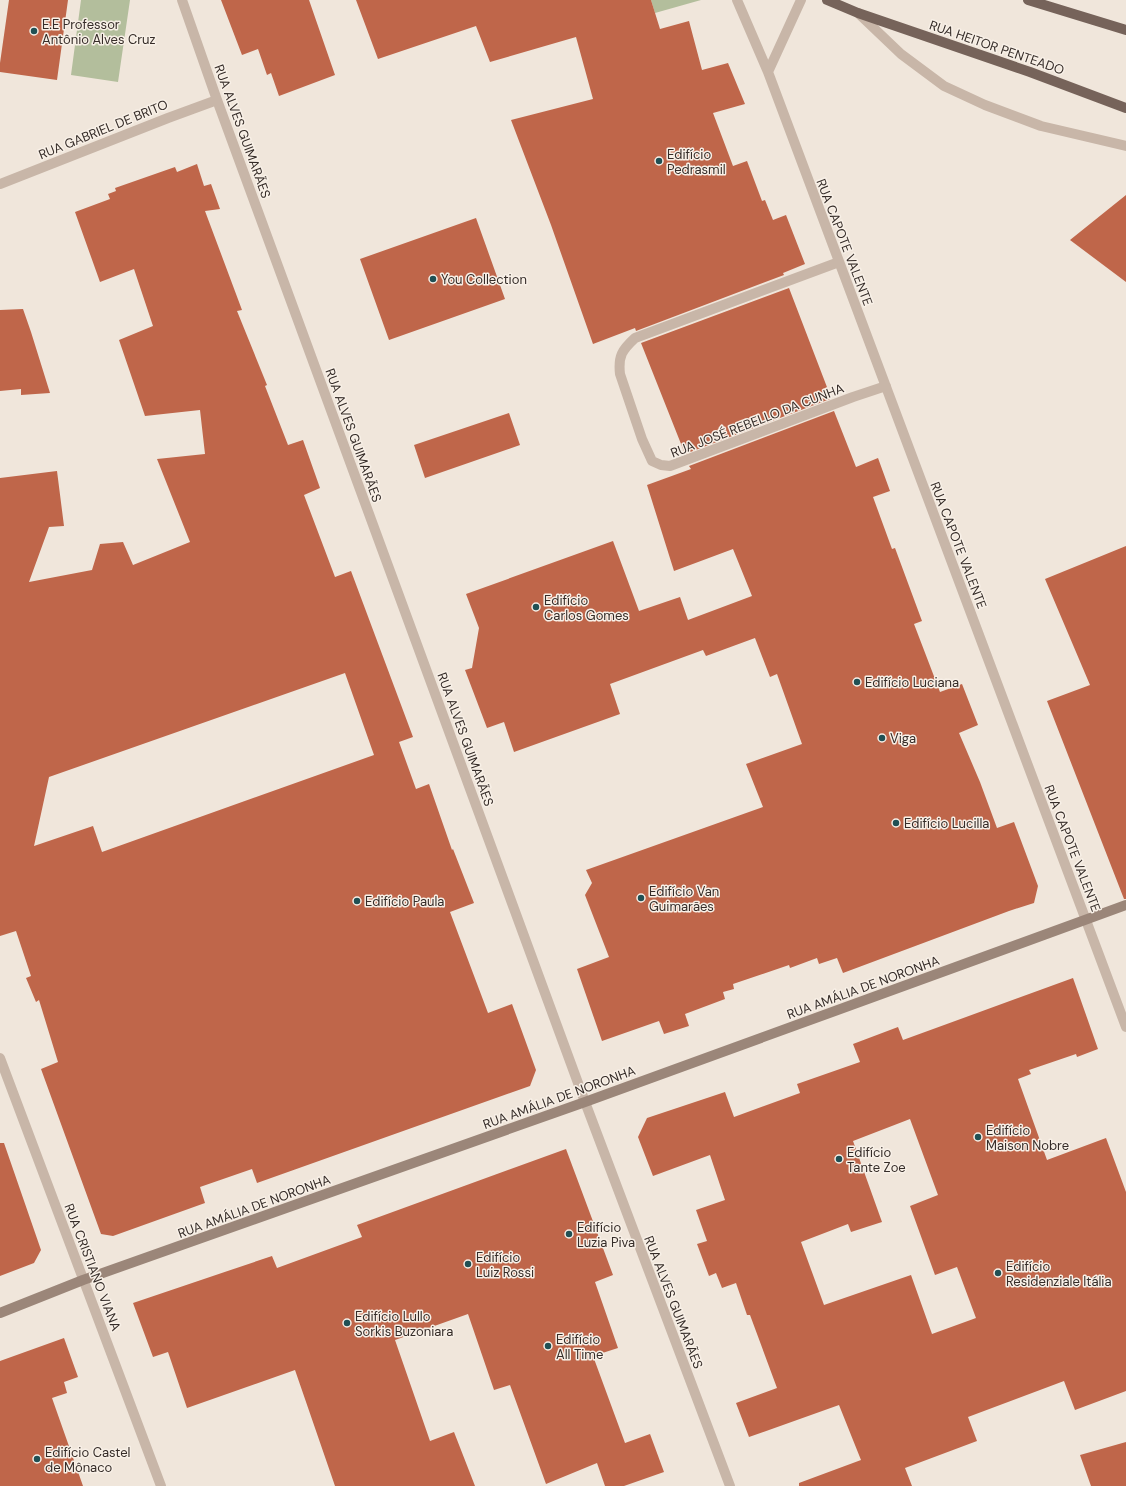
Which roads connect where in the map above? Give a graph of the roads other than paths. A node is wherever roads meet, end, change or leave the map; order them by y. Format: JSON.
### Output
{"nodes":[{"id":1,"x":182,"y":0,"type":"edge"},
{"id":2,"x":737,"y":0,"type":"edge"},
{"id":3,"x":801,"y":0,"type":"edge"},
{"id":4,"x":827,"y":0,"type":"edge"},
{"id":5,"x":1028,"y":0,"type":"edge"},
{"id":6,"x":858,"y":13,"type":"junction"},
{"id":7,"x":1126,"y":30,"type":"edge"},
{"id":8,"x":768,"y":72,"type":"junction"},
{"id":9,"x":217,"y":100,"type":"junction"},
{"id":10,"x":1126,"y":108,"type":"edge"},
{"id":11,"x":1126,"y":146,"type":"edge"},
{"id":12,"x":0,"y":184,"type":"edge"},
{"id":13,"x":839,"y":262,"type":"junction"},
{"id":14,"x":886,"y":386,"type":"junction"},
{"id":15,"x":1126,"y":905,"type":"edge"},
{"id":16,"x":1087,"y":920,"type":"junction"},
{"id":17,"x":1126,"y":1027,"type":"edge"},
{"id":18,"x":0,"y":1058,"type":"edge"},
{"id":19,"x":585,"y":1102,"type":"junction"},
{"id":20,"x":83,"y":1280,"type":"junction"},
{"id":21,"x":0,"y":1313,"type":"edge"},
{"id":22,"x":161,"y":1486,"type":"edge"},
{"id":23,"x":730,"y":1486,"type":"edge"}],
"edges":[{"from":1,"to":9,"type":"street","name":"RUA ALVES GUIMARÃES"},
{"from":2,"to":8,"type":"street","name":"RUA CAPOTE VALENTE"},
{"from":3,"to":8,"type":"street"},
{"from":4,"to":6,"type":"main road","name":"RUA HEITOR PENTEADO"},
{"from":5,"to":7,"type":"main road"},
{"from":6,"to":10,"type":"main road","name":"RUA HEITOR PENTEADO"},
{"from":6,"to":11,"type":"street","name":"RUA HEITOR PENTEADO"},
{"from":8,"to":13,"type":"street","name":"RUA CAPOTE VALENTE"},
{"from":9,"to":12,"type":"street","name":"RUA GABRIEL DE BRITO"},
{"from":9,"to":19,"type":"street","name":"RUA ALVES GUIMARÃES"},
{"from":13,"to":14,"type":"street","name":"RUA CAPOTE VALENTE"},
{"from":13,"to":14,"type":"street","name":"RUA JOSÉ REBELLO DA CUNHA"},
{"from":14,"to":16,"type":"street","name":"RUA CAPOTE VALENTE"},
{"from":15,"to":16,"type":"street","name":"RUA AMÁLIA DE NORONHA"},
{"from":16,"to":17,"type":"street","name":"RUA CAPOTE VALENTE"},
{"from":16,"to":19,"type":"street","name":"RUA AMÁLIA DE NORONHA"},
{"from":18,"to":20,"type":"street","name":"RUA CRISTIANO VIANA"},
{"from":19,"to":20,"type":"street","name":"RUA AMÁLIA DE NORONHA"},
{"from":19,"to":23,"type":"street","name":"RUA ALVES GUIMARÃES"},
{"from":20,"to":21,"type":"street","name":"RUA AMÁLIA DE NORONHA"},
{"from":20,"to":22,"type":"street","name":"RUA CRISTIANO VIANA"}]}
